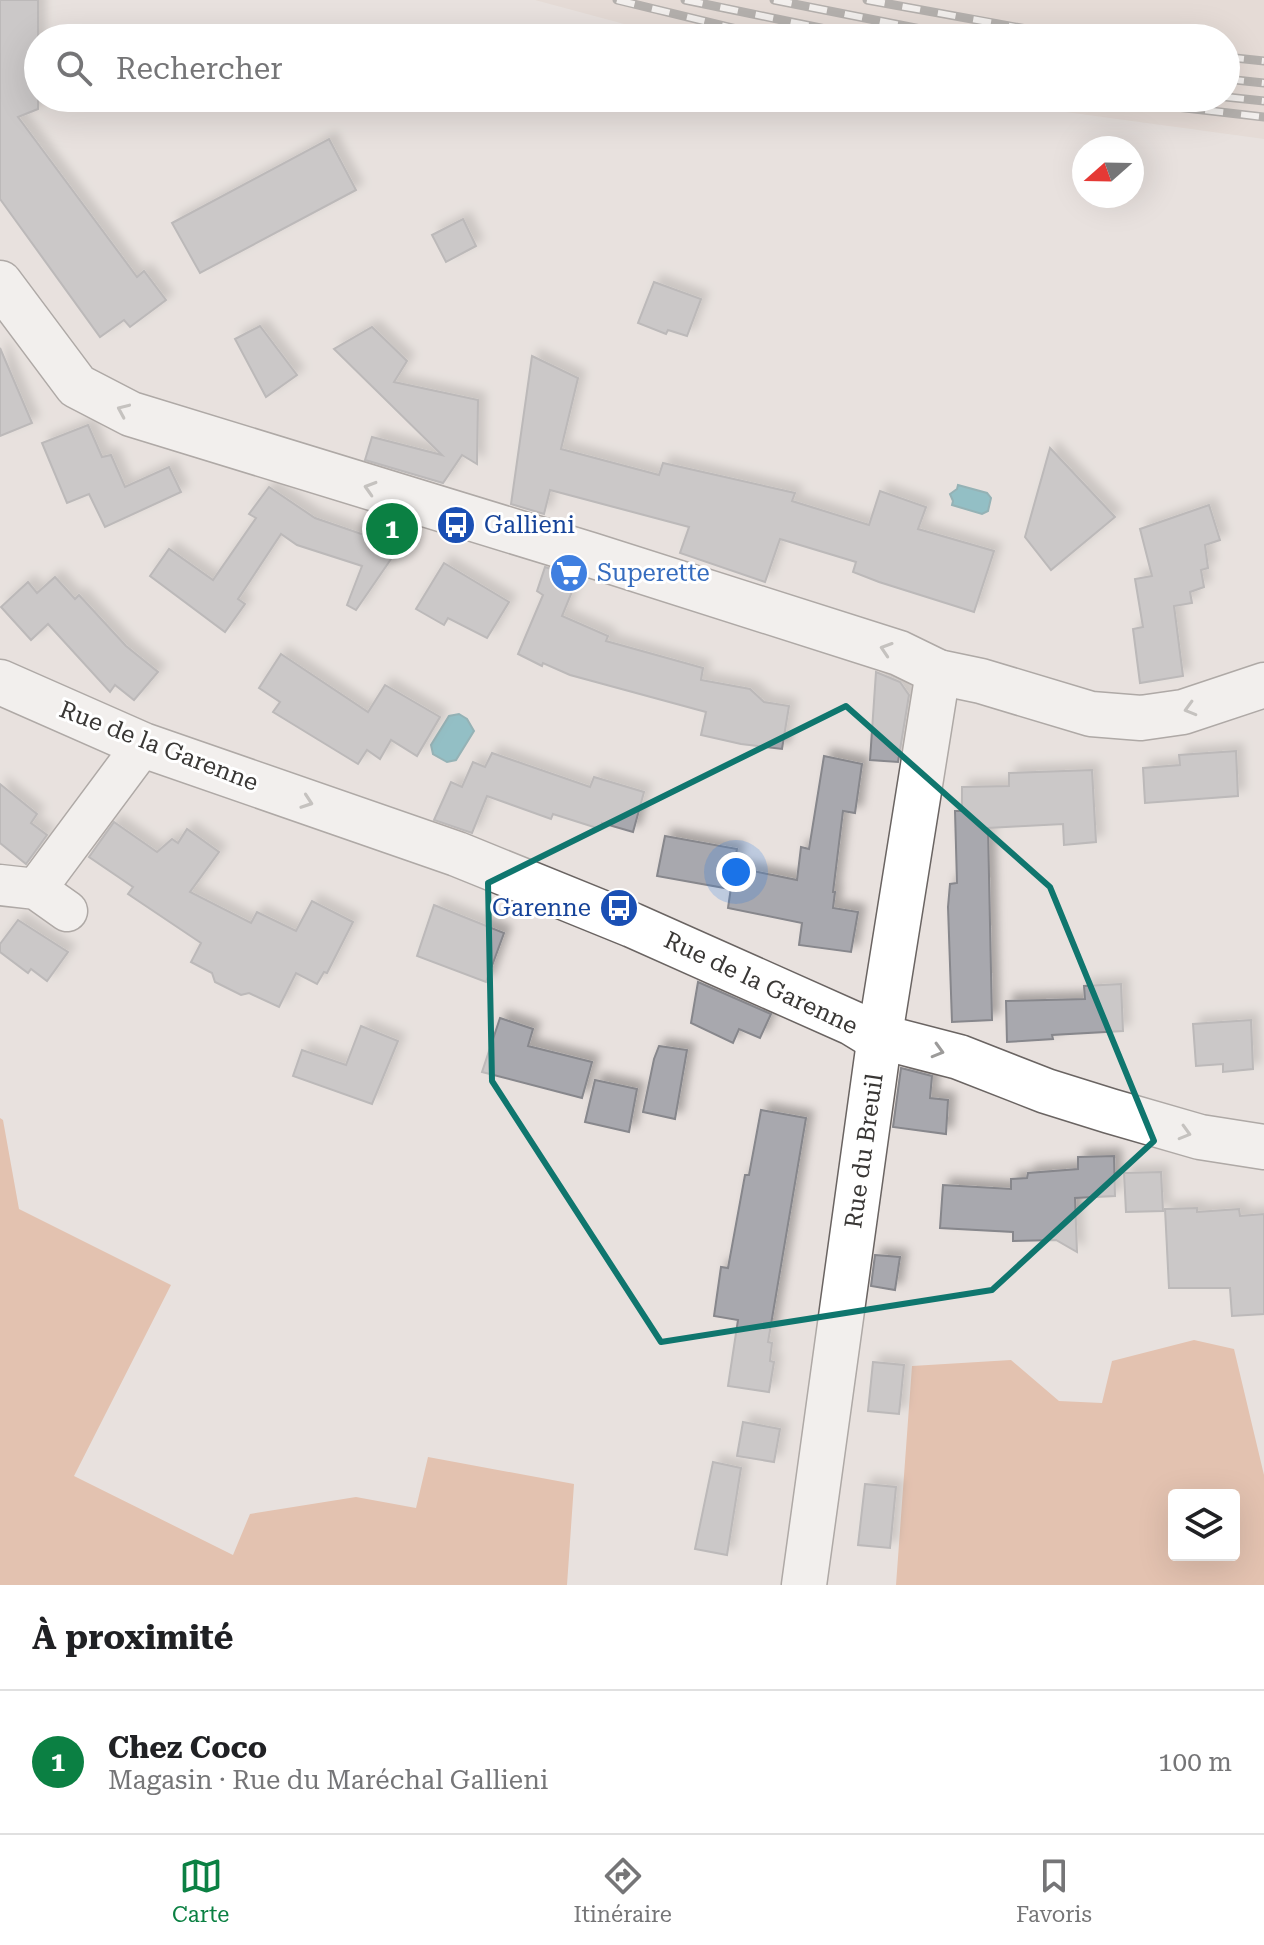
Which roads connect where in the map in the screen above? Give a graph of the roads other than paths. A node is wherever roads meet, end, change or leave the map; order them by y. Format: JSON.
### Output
{"nodes":[{"id":1,"x":0,"y":283,"type":"edge"},
{"id":2,"x":938,"y":672,"type":"junction"},
{"id":3,"x":0,"y":682,"type":"edge"},
{"id":4,"x":1264,"y":685,"type":"edge"},
{"id":5,"x":143,"y":745,"type":"junction"},
{"id":6,"x":34,"y":895,"type":"edge"},
{"id":7,"x":880,"y":1035,"type":"junction"},
{"id":8,"x":1264,"y":1147,"type":"edge"},
{"id":9,"x":804,"y":1585,"type":"edge"}],
"edges":[{"from":2,"to":1,"type":"main road","one_way":true},
{"from":4,"to":2,"type":"main road","one_way":true},
{"from":2,"to":7,"type":"main road","name":"Rue du Breuil"},
{"from":3,"to":5,"type":"main road","name":"Rue de la Garenne"},
{"from":5,"to":6,"type":"street"},
{"from":5,"to":7,"type":"main road","name":"Rue de la Garenne","one_way":true},
{"from":7,"to":8,"type":"main road","name":"Rue de la Garenne","one_way":true},
{"from":7,"to":9,"type":"main road","name":"Rue du Breuil"}]}
